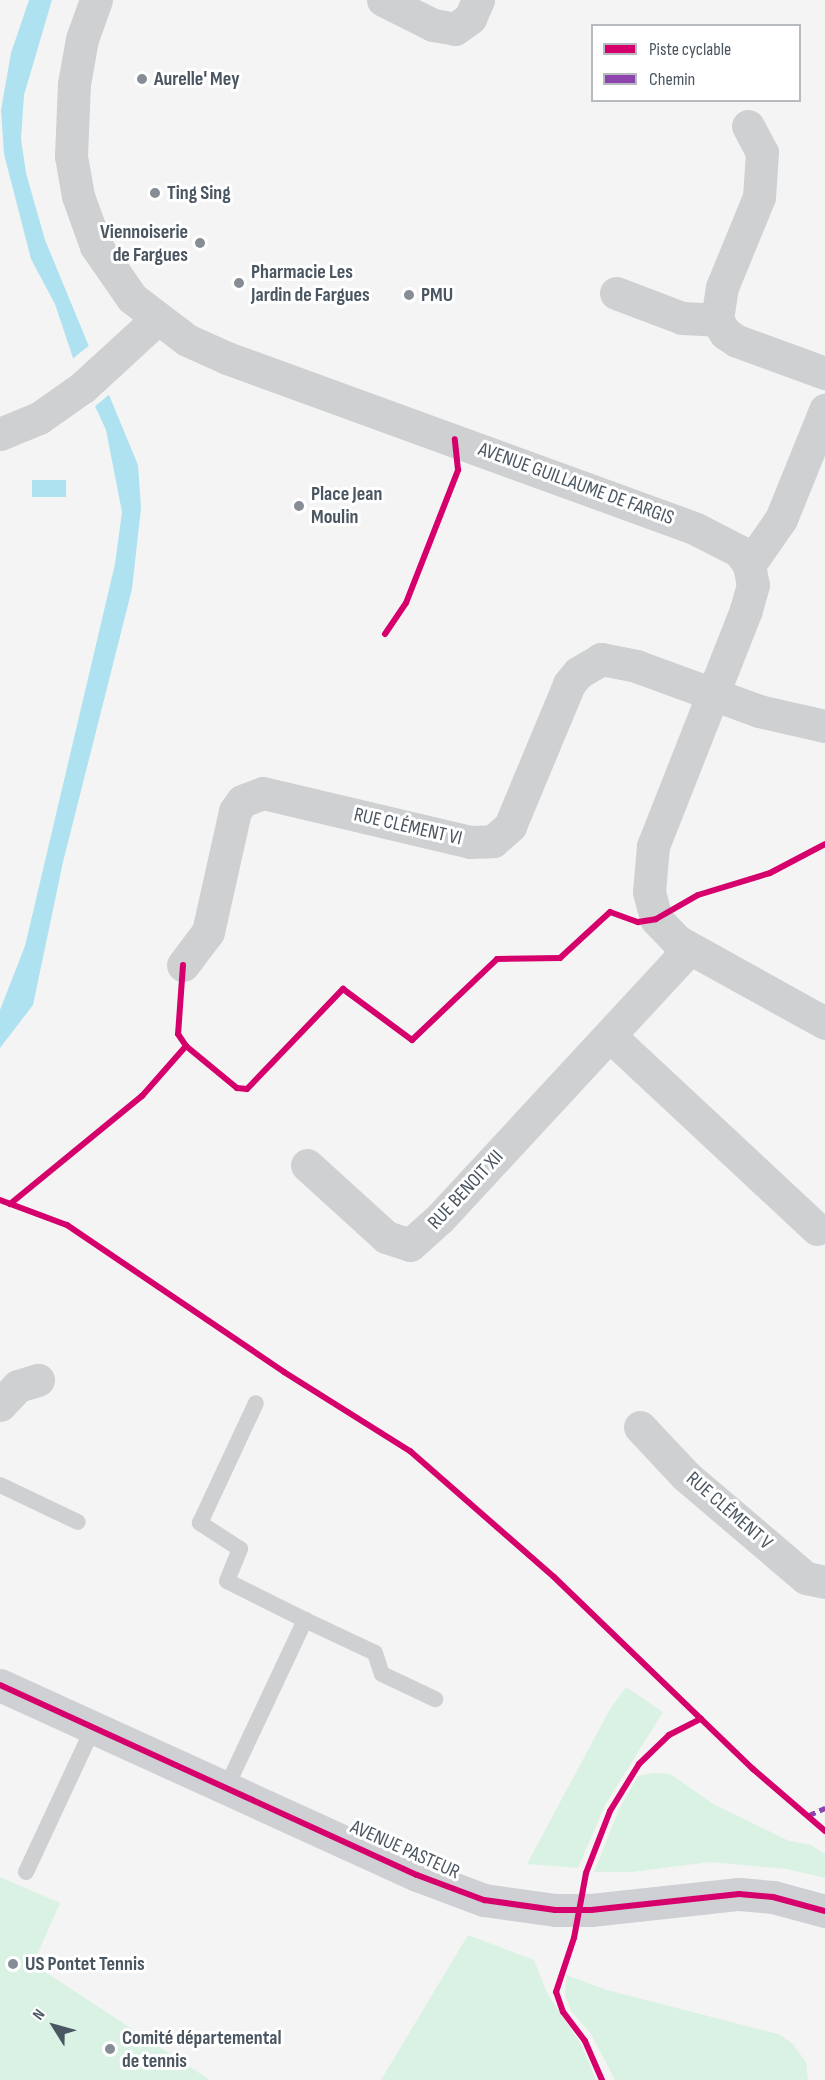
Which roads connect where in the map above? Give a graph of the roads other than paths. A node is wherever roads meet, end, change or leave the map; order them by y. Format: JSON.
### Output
{"nodes":[{"id":1,"x":96,"y":0,"type":"edge"},
{"id":2,"x":383,"y":0,"type":"edge"},
{"id":3,"x":478,"y":0,"type":"edge"},
{"id":4,"x":748,"y":126,"type":"dead end"},
{"id":5,"x":616,"y":293,"type":"dead end"},
{"id":6,"x":157,"y":319,"type":"junction"},
{"id":7,"x":717,"y":320,"type":"junction"},
{"id":8,"x":825,"y":374,"type":"edge"},
{"id":9,"x":825,"y":410,"type":"edge"},
{"id":10,"x":0,"y":434,"type":"edge"},
{"id":11,"x":749,"y":565,"type":"junction"},
{"id":12,"x":713,"y":694,"type":"junction"},
{"id":13,"x":825,"y":726,"type":"edge"},
{"id":14,"x":689,"y":949,"type":"junction"},
{"id":15,"x":183,"y":965,"type":"dead end"},
{"id":16,"x":824,"y":1020,"type":"edge"},
{"id":17,"x":610,"y":1036,"type":"junction"},
{"id":18,"x":307,"y":1165,"type":"dead end"},
{"id":19,"x":818,"y":1229,"type":"dead end"},
{"id":20,"x":38,"y":1380,"type":"dead end"},
{"id":21,"x":256,"y":1403,"type":"dead end"},
{"id":22,"x":0,"y":1405,"type":"edge"},
{"id":23,"x":639,"y":1427,"type":"dead end"},
{"id":24,"x":0,"y":1485,"type":"edge"},
{"id":25,"x":78,"y":1521,"type":"dead end"},
{"id":26,"x":825,"y":1582,"type":"edge"},
{"id":27,"x":305,"y":1620,"type":"junction"},
{"id":28,"x":0,"y":1684,"type":"edge"},
{"id":29,"x":435,"y":1699,"type":"dead end"},
{"id":30,"x":93,"y":1728,"type":"junction"},
{"id":31,"x":226,"y":1788,"type":"junction"},
{"id":32,"x":26,"y":1872,"type":"dead end"},
{"id":33,"x":825,"y":1911,"type":"edge"}],
"edges":[{"from":1,"to":6,"type":"street","name":"AVENUE GUILLAUME DE FARGIS"},
{"from":2,"to":3,"type":"street"},
{"from":4,"to":7,"type":"street"},
{"from":5,"to":7,"type":"street"},
{"from":6,"to":10,"type":"street"},
{"from":6,"to":11,"type":"street","name":"AVENUE GUILLAUME DE FARGIS"},
{"from":7,"to":8,"type":"street"},
{"from":9,"to":11,"type":"street"},
{"from":11,"to":12,"type":"street"},
{"from":12,"to":13,"type":"street"},
{"from":12,"to":14,"type":"street"},
{"from":12,"to":15,"type":"street","name":"RUE CLÉMENT VI"},
{"from":14,"to":16,"type":"street"},
{"from":14,"to":17,"type":"street","name":"RUE BENOIT XII"},
{"from":17,"to":18,"type":"street","name":"RUE BENOIT XII"},
{"from":17,"to":19,"type":"street"},
{"from":20,"to":22,"type":"street"},
{"from":21,"to":27,"type":"lane"},
{"from":23,"to":26,"type":"street","name":"RUE CLÉMENT V"},
{"from":24,"to":25,"type":"lane"},
{"from":27,"to":29,"type":"lane"},
{"from":27,"to":31,"type":"lane"},
{"from":28,"to":30,"type":"main road","name":"AVENUE PASTEUR"},
{"from":30,"to":31,"type":"main road","name":"AVENUE PASTEUR"},
{"from":30,"to":32,"type":"lane"},
{"from":31,"to":33,"type":"main road","name":"AVENUE PASTEUR"}]}
